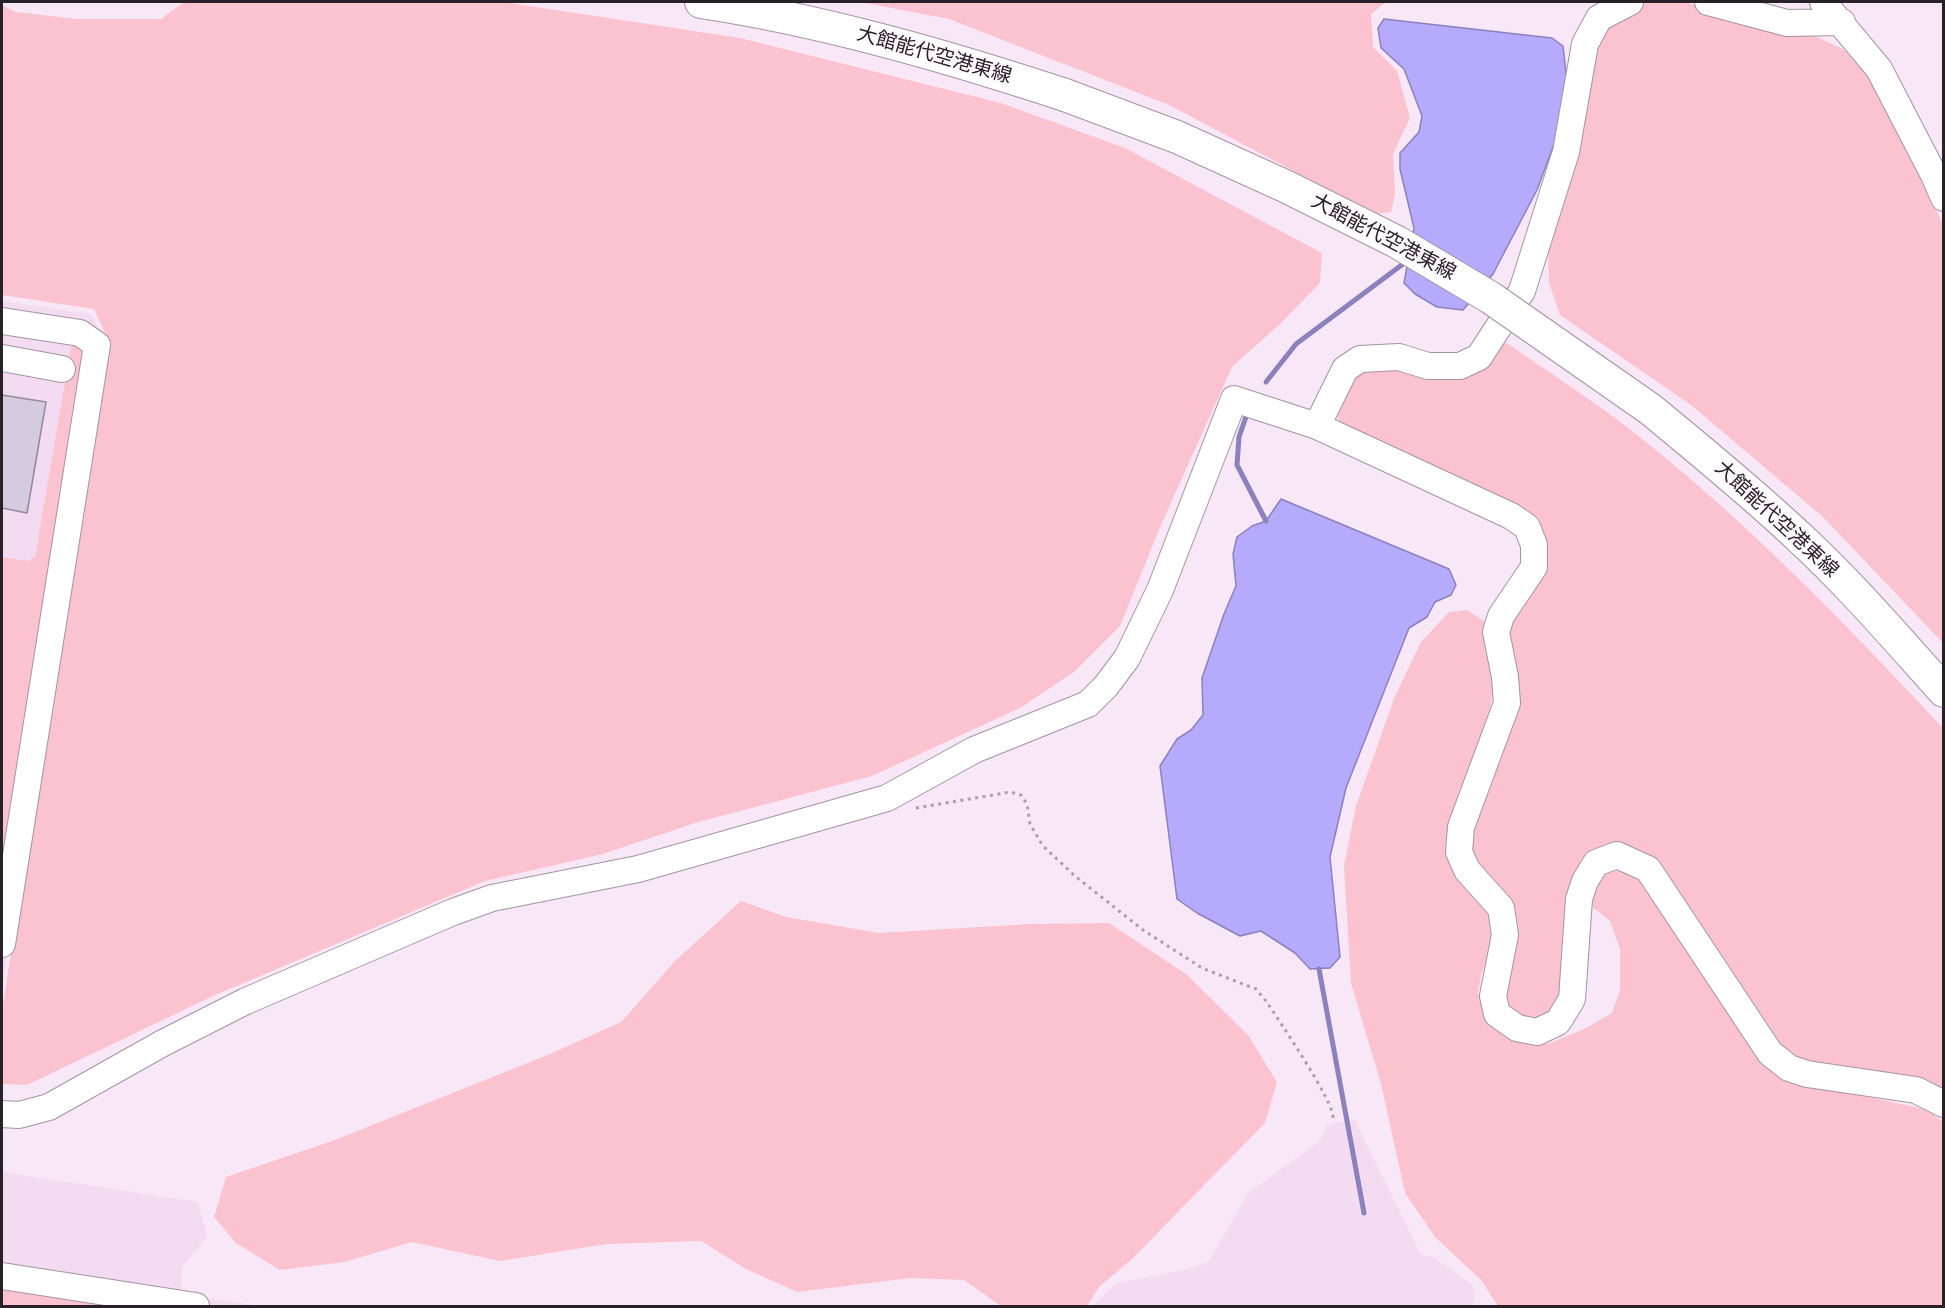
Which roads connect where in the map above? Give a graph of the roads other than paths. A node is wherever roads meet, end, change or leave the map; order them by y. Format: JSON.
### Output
{"nodes":[{"id":1,"x":701,"y":2,"type":"edge"},
{"id":2,"x":1630,"y":2,"type":"edge"},
{"id":3,"x":1708,"y":2,"type":"edge"},
{"id":4,"x":1822,"y":2,"type":"edge"},
{"id":5,"x":1842,"y":22,"type":"junction"},
{"id":6,"x":1944,"y":198,"type":"edge"},
{"id":7,"x":2,"y":321,"type":"edge"},
{"id":8,"x":2,"y":358,"type":"edge"},
{"id":9,"x":62,"y":369,"type":"dead end"},
{"id":10,"x":1317,"y":426,"type":"junction"},
{"id":11,"x":1944,"y":691,"type":"edge"},
{"id":12,"x":2,"y":944,"type":"edge"},
{"id":13,"x":1944,"y":1104,"type":"edge"},
{"id":14,"x":2,"y":1114,"type":"edge"},
{"id":15,"x":2,"y":1276,"type":"edge"},
{"id":16,"x":196,"y":1306,"type":"edge"}],
"edges":[{"from":1,"to":11,"type":"main road","name":"大館能代空港東線","bridge":true},
{"from":2,"to":10,"type":"street"},
{"from":3,"to":5,"type":"street"},
{"from":4,"to":5,"type":"street"},
{"from":5,"to":6,"type":"street"},
{"from":7,"to":12,"type":"street"},
{"from":8,"to":9,"type":"street"},
{"from":10,"to":13,"type":"street"},
{"from":10,"to":14,"type":"street"},
{"from":15,"to":16,"type":"street"}]}
